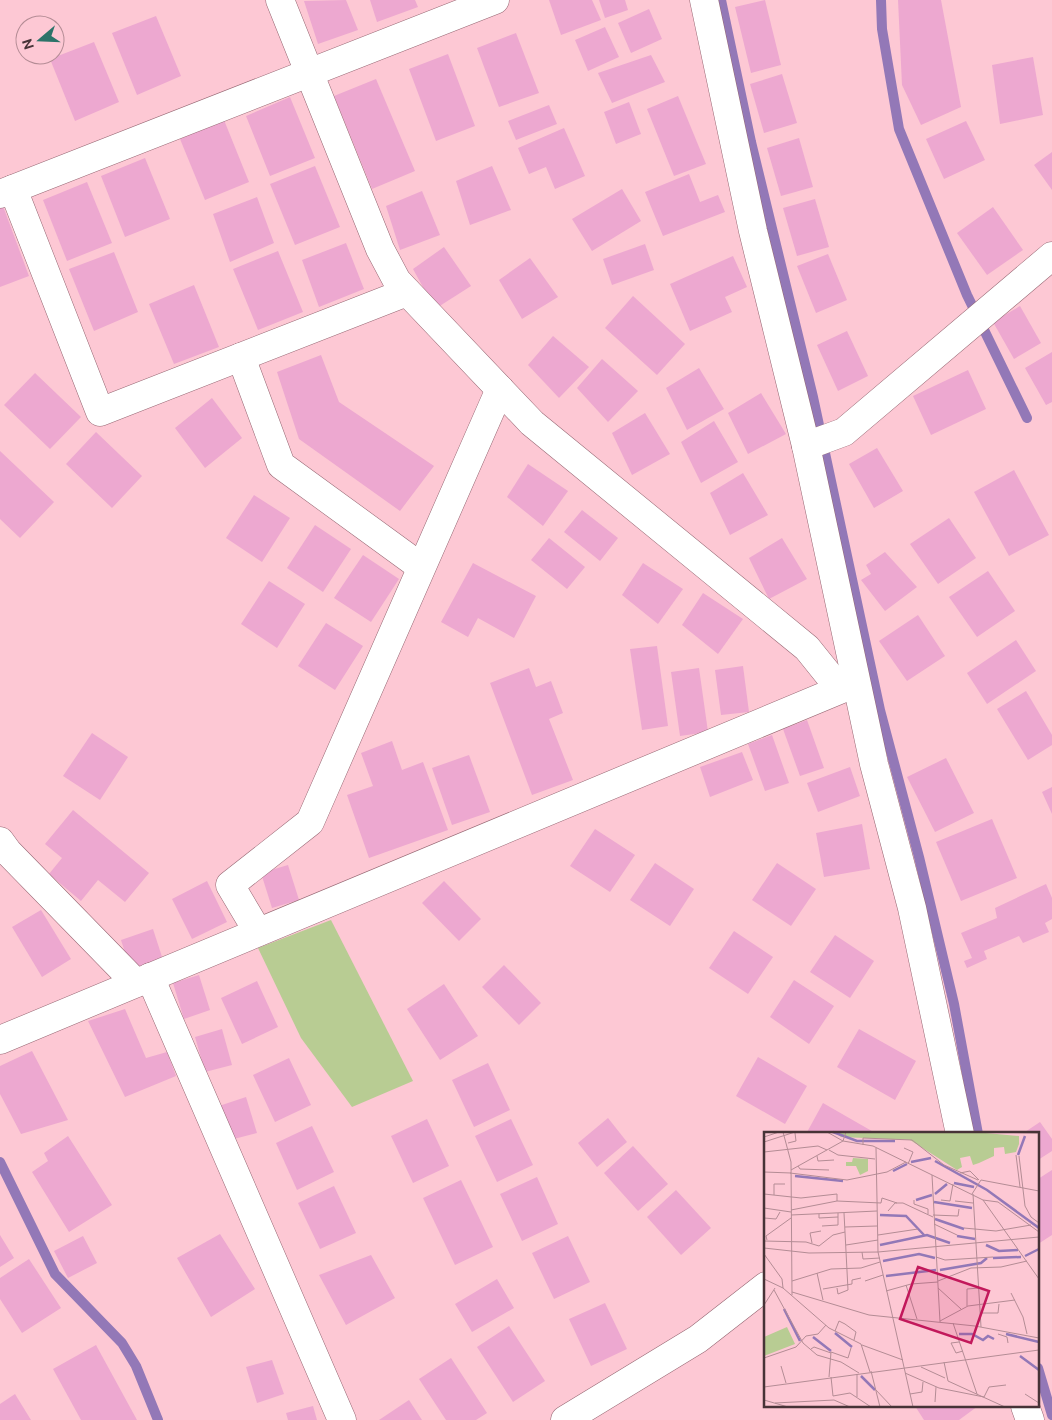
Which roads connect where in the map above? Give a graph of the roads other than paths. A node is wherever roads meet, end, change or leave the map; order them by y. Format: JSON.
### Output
{"nodes":[{"id":1,"x":280,"y":0,"type":"edge"},
{"id":2,"x":495,"y":0,"type":"edge"},
{"id":3,"x":704,"y":0,"type":"edge"},
{"id":4,"x":451,"y":8,"type":"edge"},
{"id":5,"x":310,"y":74,"type":"junction"},
{"id":6,"x":6,"y":191,"type":"edge"},
{"id":7,"x":1052,"y":256,"type":"edge"},
{"id":8,"x":407,"y":292,"type":"junction"},
{"id":9,"x":241,"y":357,"type":"junction"},
{"id":10,"x":500,"y":388,"type":"junction"},
{"id":11,"x":806,"y":446,"type":"junction"},
{"id":12,"x":422,"y":568,"type":"junction"},
{"id":13,"x":848,"y":686,"type":"junction"},
{"id":14,"x":0,"y":840,"type":"edge"},
{"id":15,"x":258,"y":932,"type":"junction"},
{"id":16,"x":143,"y":980,"type":"junction"},
{"id":17,"x":0,"y":1040,"type":"edge"},
{"id":18,"x":954,"y":1130,"type":"edge"},
{"id":19,"x":764,"y":1288,"type":"edge"},
{"id":20,"x":342,"y":1420,"type":"edge"},
{"id":21,"x":566,"y":1420,"type":"edge"}],
"edges":[{"from":1,"to":5,"type":"street"},
{"from":2,"to":4,"type":"street"},
{"from":3,"to":11,"type":"street"},
{"from":4,"to":5,"type":"street"},
{"from":5,"to":6,"type":"street"},
{"from":5,"to":8,"type":"street"},
{"from":6,"to":9,"type":"street"},
{"from":7,"to":11,"type":"street"},
{"from":8,"to":9,"type":"street"},
{"from":8,"to":10,"type":"street"},
{"from":9,"to":12,"type":"street"},
{"from":10,"to":12,"type":"street"},
{"from":10,"to":13,"type":"street"},
{"from":11,"to":13,"type":"street"},
{"from":12,"to":15,"type":"street"},
{"from":13,"to":15,"type":"street"},
{"from":13,"to":18,"type":"street"},
{"from":14,"to":16,"type":"street"},
{"from":15,"to":16,"type":"street"},
{"from":16,"to":17,"type":"street"},
{"from":16,"to":20,"type":"street"},
{"from":19,"to":21,"type":"street"}]}
